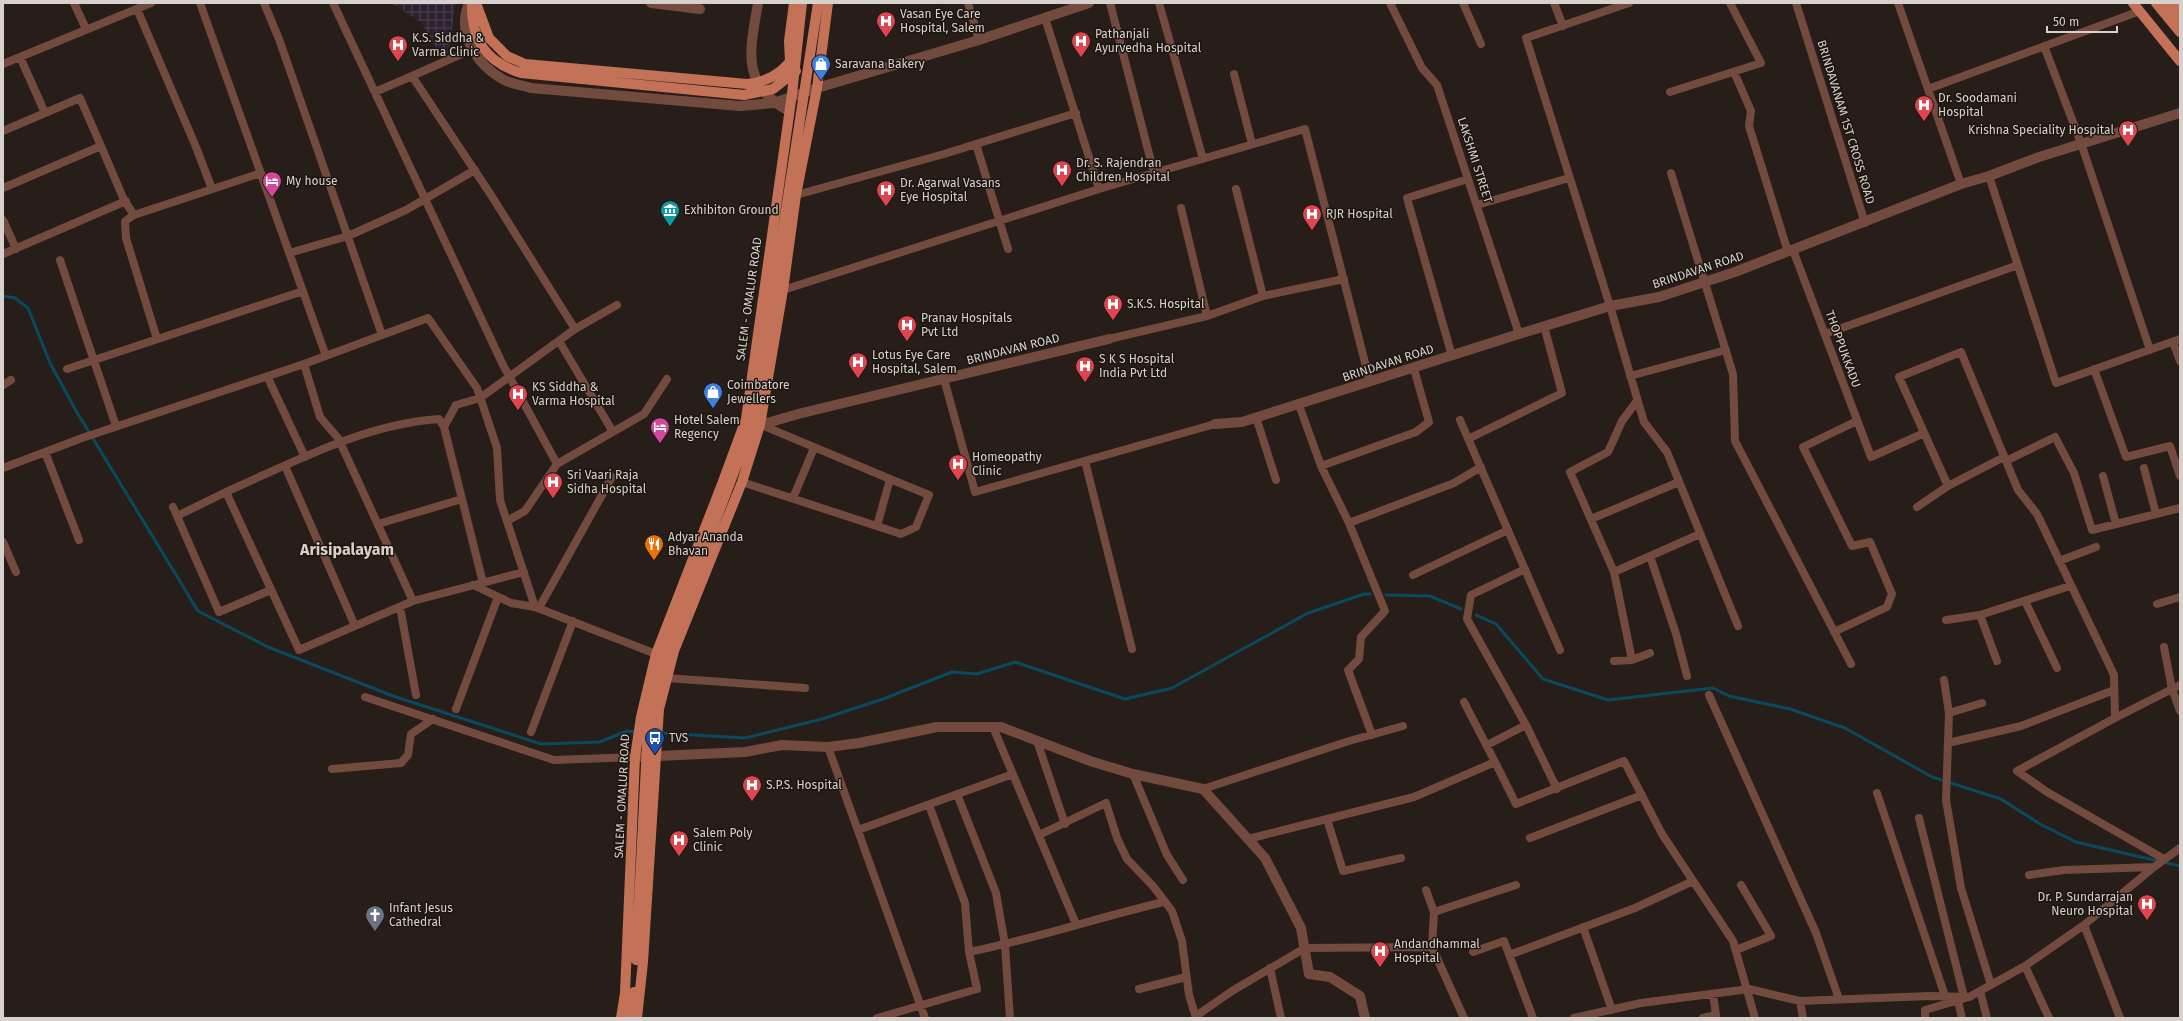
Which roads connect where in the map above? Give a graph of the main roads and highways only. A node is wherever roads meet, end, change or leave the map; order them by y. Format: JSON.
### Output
{"nodes":[{"id":1,"x":471,"y":3,"type":"edge"},
{"id":2,"x":476,"y":3,"type":"edge"},
{"id":3,"x":794,"y":3,"type":"edge"},
{"id":4,"x":802,"y":3,"type":"edge"},
{"id":5,"x":808,"y":3,"type":"edge"},
{"id":6,"x":818,"y":3,"type":"edge"},
{"id":7,"x":828,"y":3,"type":"edge"},
{"id":8,"x":2133,"y":3,"type":"edge"},
{"id":9,"x":2156,"y":3,"type":"edge"},
{"id":10,"x":2168,"y":3,"type":"edge"},
{"id":11,"x":2178,"y":3,"type":"edge"},
{"id":12,"x":2180,"y":6,"type":"edge"},
{"id":13,"x":2180,"y":19,"type":"edge"},
{"id":14,"x":2180,"y":32,"type":"edge"},
{"id":15,"x":813,"y":36,"type":"junction"},
{"id":16,"x":2180,"y":61,"type":"edge"},
{"id":17,"x":791,"y":96,"type":"junction"},
{"id":18,"x":625,"y":993,"type":"junction"},
{"id":19,"x":615,"y":1018,"type":"edge"},
{"id":20,"x":621,"y":1018,"type":"edge"},
{"id":21,"x":629,"y":1018,"type":"edge"},
{"id":22,"x":637,"y":1018,"type":"edge"}],
"edges":[{"from":1,"to":15,"type":"main road"},
{"from":2,"to":5,"type":"main road"},
{"from":3,"to":17,"type":"main road"},
{"from":4,"to":17,"type":"main road"},
{"from":6,"to":15,"type":"main road"},
{"from":7,"to":22,"type":"main road"},
{"from":8,"to":16,"type":"main road"},
{"from":9,"to":14,"type":"main road"},
{"from":10,"to":13,"type":"main road"},
{"from":11,"to":12,"type":"main road"},
{"from":15,"to":21,"type":"main road"},
{"from":17,"to":18,"type":"main road","name":"SALEM - OMALUR ROAD"},
{"from":18,"to":19,"type":"main road"},
{"from":18,"to":20,"type":"main road"}]}
